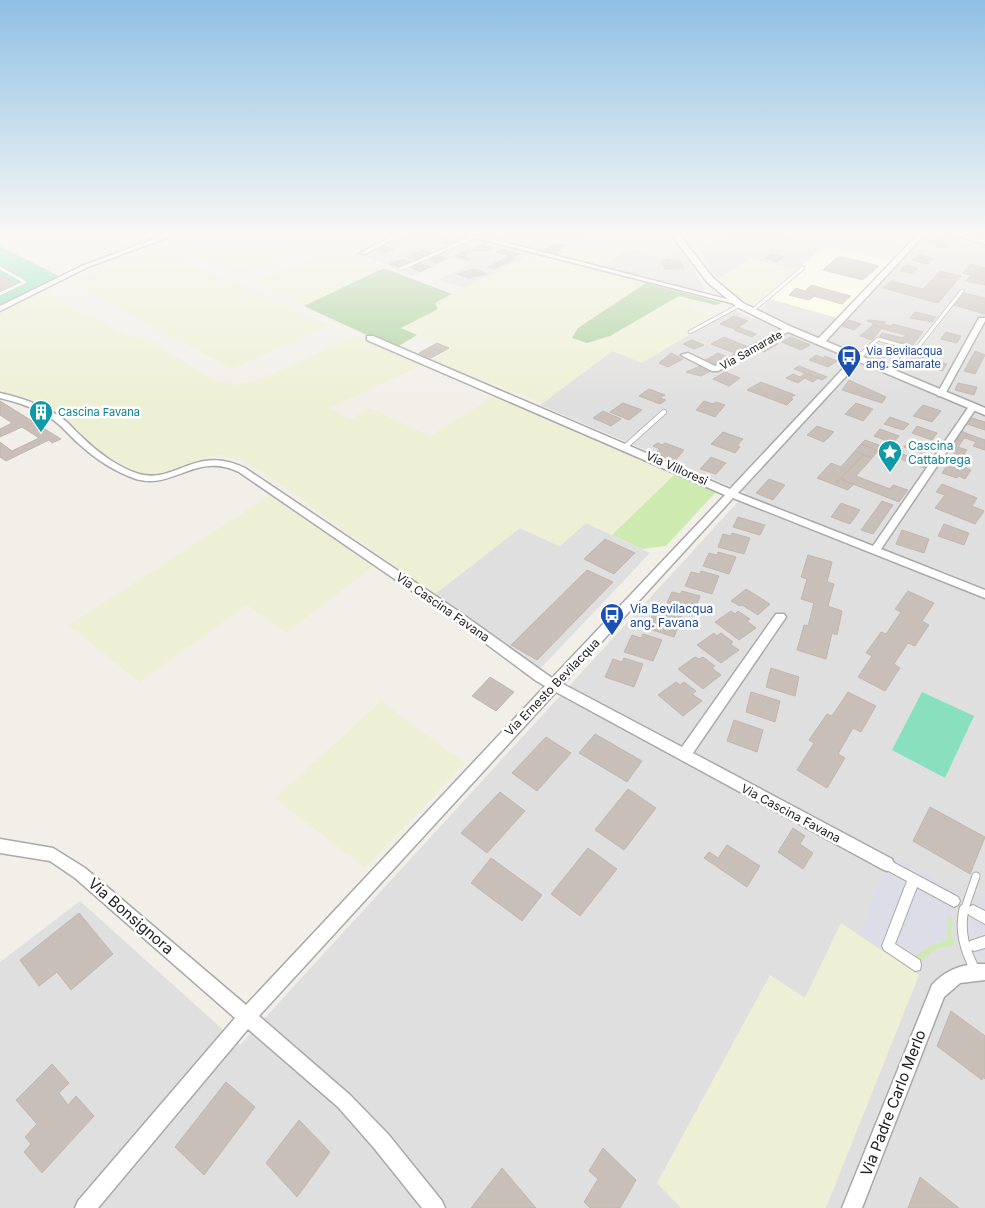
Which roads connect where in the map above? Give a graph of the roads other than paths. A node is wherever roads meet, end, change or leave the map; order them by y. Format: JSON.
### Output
{"nodes":[{"id":1,"x":36,"y":290,"type":"edge"},
{"id":2,"x":686,"y":290,"type":"edge"},
{"id":3,"x":722,"y":290,"type":"edge"},
{"id":4,"x":776,"y":290,"type":"edge"},
{"id":5,"x":869,"y":290,"type":"edge"},
{"id":6,"x":962,"y":290,"type":"dead end"},
{"id":7,"x":738,"y":304,"type":"junction"},
{"id":8,"x":0,"y":309,"type":"edge"},
{"id":9,"x":752,"y":311,"type":"junction"},
{"id":10,"x":982,"y":320,"type":"dead end"},
{"id":11,"x":789,"y":328,"type":"junction"},
{"id":12,"x":690,"y":332,"type":"dead end"},
{"id":13,"x":370,"y":338,"type":"dead end"},
{"id":14,"x":820,"y":342,"type":"junction"},
{"id":15,"x":912,"y":349,"type":"junction"},
{"id":16,"x":685,"y":355,"type":"dead end"},
{"id":17,"x":858,"y":358,"type":"junction"},
{"id":18,"x":891,"y":372,"type":"junction"},
{"id":19,"x":941,"y":394,"type":"junction"},
{"id":20,"x":0,"y":395,"type":"edge"},
{"id":21,"x":973,"y":407,"type":"junction"},
{"id":22,"x":664,"y":412,"type":"dead end"},
{"id":23,"x":985,"y":412,"type":"edge"},
{"id":24,"x":626,"y":446,"type":"junction"},
{"id":25,"x":731,"y":494,"type":"junction"},
{"id":26,"x":875,"y":550,"type":"junction"},
{"id":27,"x":985,"y":594,"type":"edge"},
{"id":28,"x":780,"y":617,"type":"dead end"},
{"id":29,"x":556,"y":684,"type":"junction"},
{"id":30,"x":684,"y":755,"type":"junction"},
{"id":31,"x":0,"y":846,"type":"edge"},
{"id":32,"x":887,"y":864,"type":"joint"},
{"id":33,"x":976,"y":876,"type":"dead end"},
{"id":34,"x":914,"y":879,"type":"junction"},
{"id":35,"x":954,"y":901,"type":"dead end"},
{"id":36,"x":973,"y":911,"type":"dead end"},
{"id":37,"x":985,"y":918,"type":"edge"},
{"id":38,"x":916,"y":966,"type":"dead end"},
{"id":39,"x":980,"y":972,"type":"edge"},
{"id":40,"x":247,"y":1016,"type":"junction"},
{"id":41,"x":85,"y":1208,"type":"edge"},
{"id":42,"x":434,"y":1208,"type":"edge"},
{"id":43,"x":852,"y":1208,"type":"edge"}],
"edges":[{"from":1,"to":8,"type":"street"},
{"from":2,"to":7,"type":"street"},
{"from":3,"to":7,"type":"street","name":"Via Samarate"},
{"from":4,"to":9,"type":"lane"},
{"from":5,"to":14,"type":"street"},
{"from":6,"to":15,"type":"lane"},
{"from":7,"to":9,"type":"street","name":"Via Samarate"},
{"from":7,"to":12,"type":"lane"},
{"from":9,"to":11,"type":"street","name":"Via Samarate"},
{"from":10,"to":19,"type":"street"},
{"from":11,"to":14,"type":"street","name":"Via Samarate"},
{"from":11,"to":16,"type":"street","name":"Via Samarate"},
{"from":13,"to":24,"type":"street","name":"Via Villoresi"},
{"from":14,"to":17,"type":"street","name":"Via Samarate"},
{"from":15,"to":17,"type":"lane"},
{"from":15,"to":18,"type":"lane"},
{"from":17,"to":18,"type":"street","name":"Via Samarate"},
{"from":17,"to":25,"type":"street","name":"Via Ernesto Bevilacqua"},
{"from":18,"to":19,"type":"street","name":"Via Samarate"},
{"from":19,"to":21,"type":"street","name":"Via Samarate"},
{"from":20,"to":29,"type":"street","name":"Via Cascina Favana"},
{"from":21,"to":23,"type":"street","name":"Via Samarate"},
{"from":21,"to":26,"type":"street"},
{"from":22,"to":24,"type":"lane"},
{"from":24,"to":25,"type":"street","name":"Via Villoresi"},
{"from":25,"to":26,"type":"street","name":"Via Villoresi"},
{"from":25,"to":29,"type":"street","name":"Via Ernesto Bevilacqua"},
{"from":26,"to":27,"type":"street","name":"Via Villoresi"},
{"from":28,"to":30,"type":"street"},
{"from":29,"to":30,"type":"street","name":"Via Cascina Favana"},
{"from":29,"to":40,"type":"street","name":"Via Ernesto Bevilacqua"},
{"from":30,"to":32,"type":"street","name":"Via Cascina Favana"},
{"from":31,"to":40,"type":"street","name":"Via Bonsignora"},
{"from":32,"to":34,"type":"street"},
{"from":33,"to":39,"type":"lane"},
{"from":34,"to":35,"type":"street"},
{"from":34,"to":38,"type":"street"},
{"from":36,"to":37,"type":"street"},
{"from":39,"to":43,"type":"street","name":"Via Padre Carlo Merlo"},
{"from":40,"to":41,"type":"street"},
{"from":40,"to":42,"type":"street","name":"Via Bonsignora"}]}
